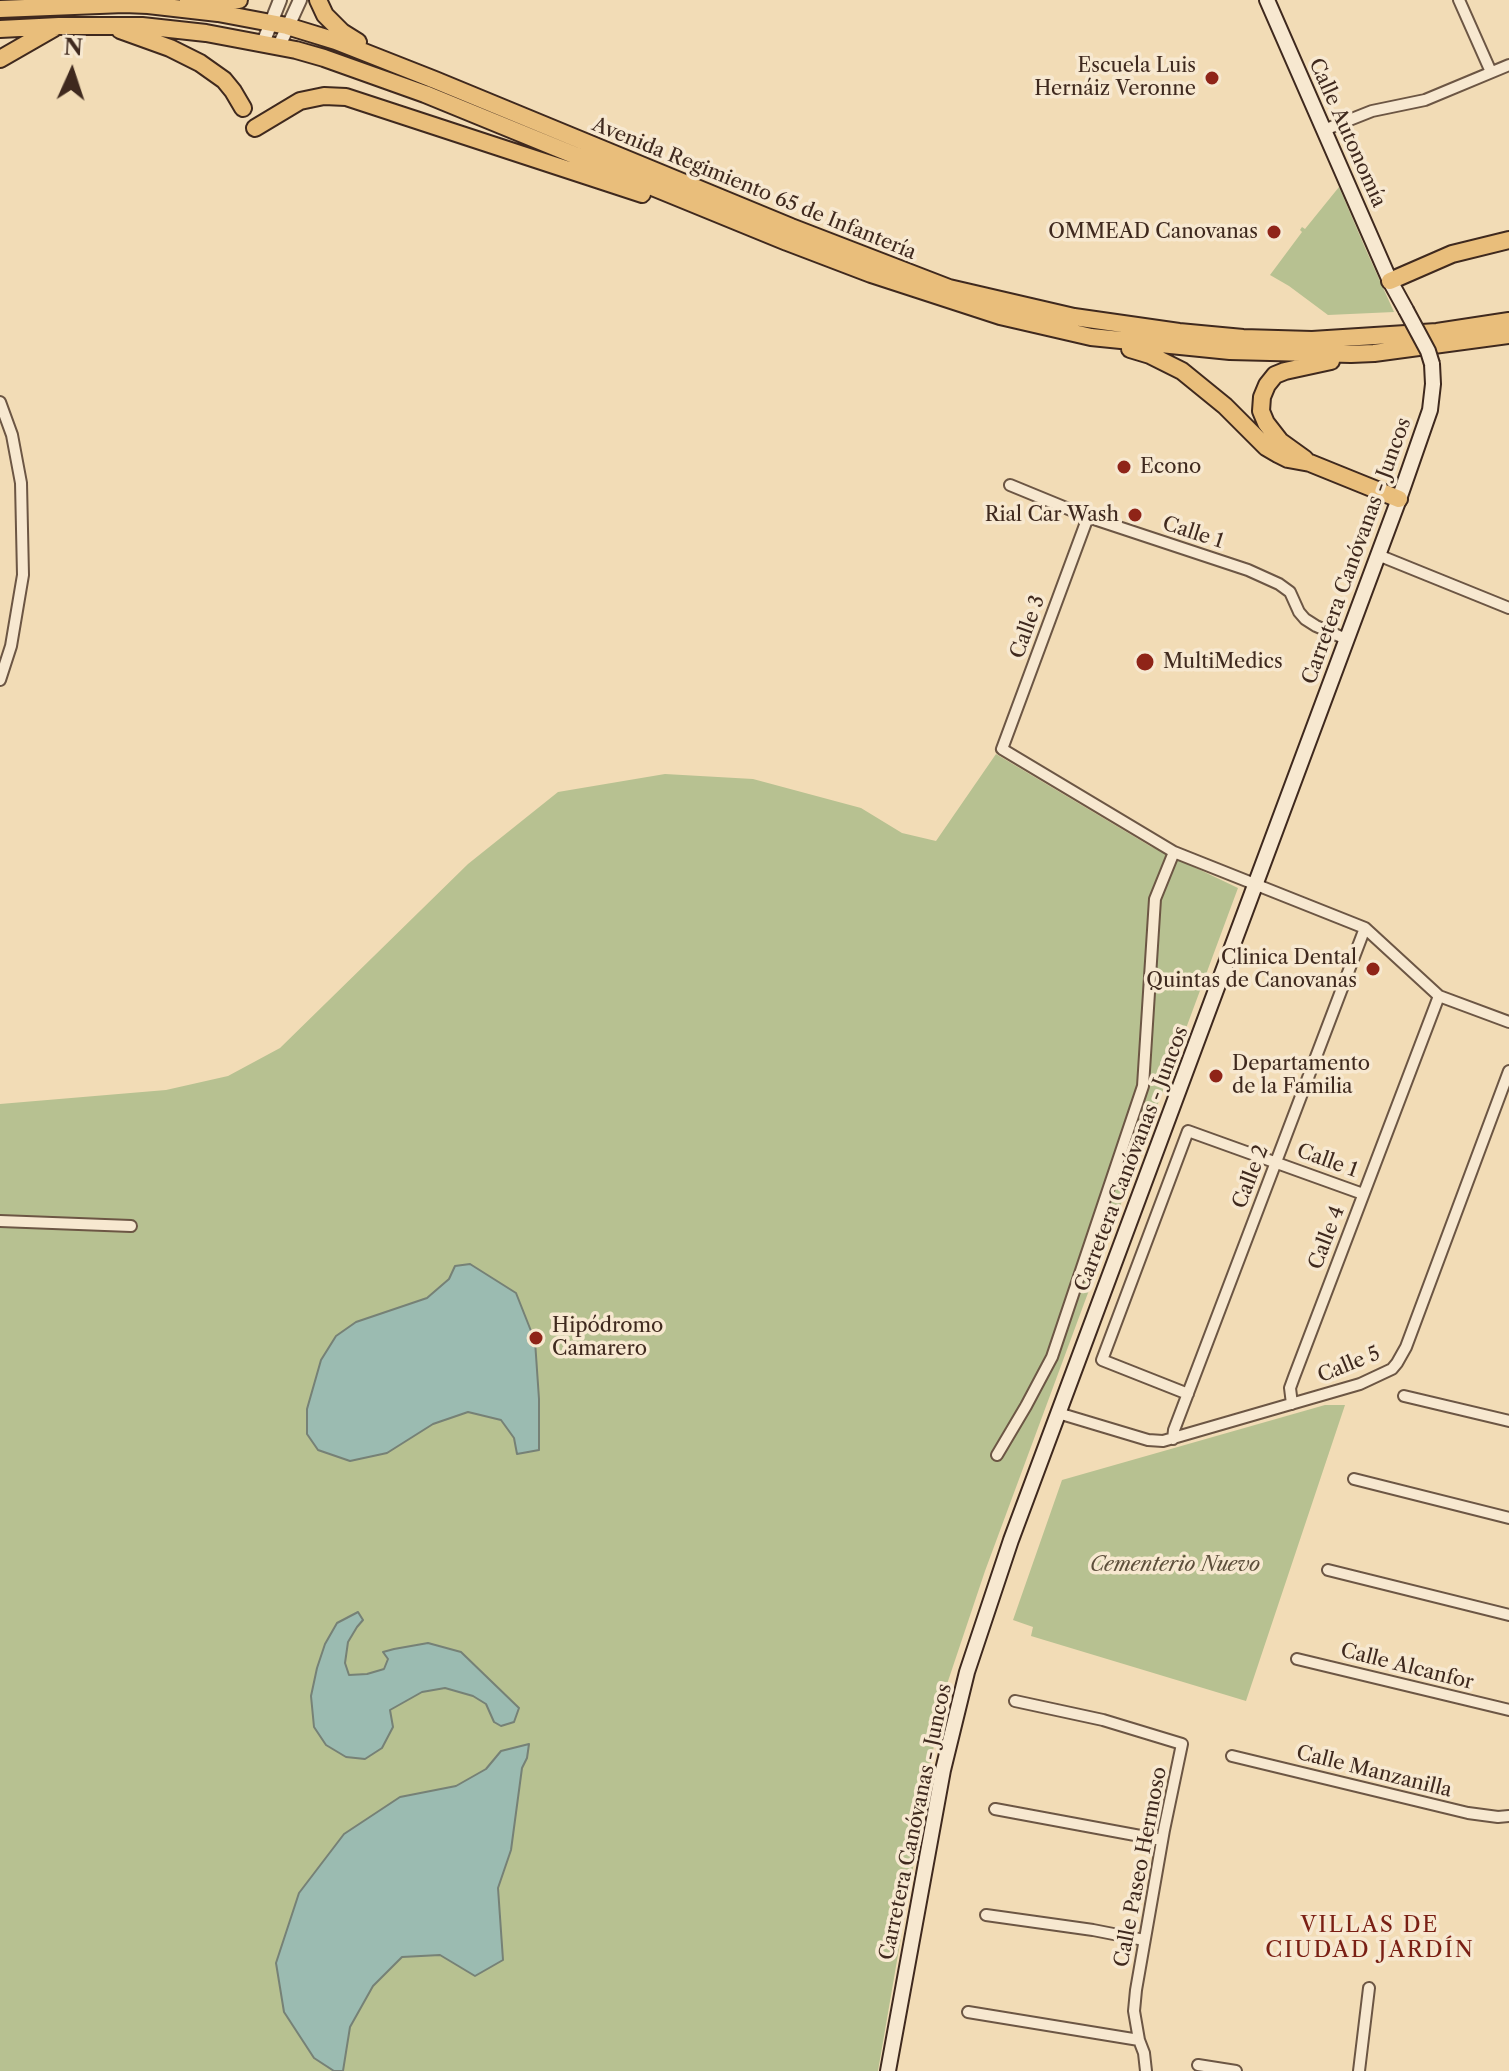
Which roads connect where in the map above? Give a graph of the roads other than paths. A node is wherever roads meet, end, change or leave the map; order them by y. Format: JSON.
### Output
{"nodes":[{"id":1,"x":239,"y":0,"type":"edge"},
{"id":2,"x":280,"y":0,"type":"edge"},
{"id":3,"x":300,"y":0,"type":"edge"},
{"id":4,"x":318,"y":0,"type":"edge"},
{"id":5,"x":1267,"y":0,"type":"edge"},
{"id":6,"x":1459,"y":0,"type":"edge"},
{"id":7,"x":148,"y":5,"type":"junction"},
{"id":8,"x":0,"y":9,"type":"edge"},
{"id":9,"x":278,"y":24,"type":"junction"},
{"id":10,"x":107,"y":25,"type":"junction"},
{"id":11,"x":59,"y":26,"type":"junction"},
{"id":12,"x":0,"y":29,"type":"edge"},
{"id":13,"x":271,"y":45,"type":"junction"},
{"id":14,"x":0,"y":59,"type":"edge"},
{"id":15,"x":393,"y":64,"type":"junction"},
{"id":16,"x":1509,"y":65,"type":"edge"},
{"id":17,"x":1491,"y":72,"type":"junction"},
{"id":18,"x":243,"y":108,"type":"dead end"},
{"id":19,"x":255,"y":128,"type":"dead end"},
{"id":20,"x":1324,"y":130,"type":"junction"},
{"id":21,"x":721,"y":215,"type":"junction"},
{"id":22,"x":1509,"y":240,"type":"edge"},
{"id":23,"x":1390,"y":281,"type":"junction"},
{"id":24,"x":1509,"y":321,"type":"edge"},
{"id":25,"x":1509,"y":335,"type":"edge"},
{"id":26,"x":1091,"y":337,"type":"junction"},
{"id":27,"x":1351,"y":354,"type":"junction"},
{"id":28,"x":0,"y":402,"type":"edge"},
{"id":29,"x":1310,"y":463,"type":"junction"},
{"id":30,"x":1010,"y":485,"type":"dead end"},
{"id":31,"x":1399,"y":499,"type":"junction"},
{"id":32,"x":1088,"y":517,"type":"junction"},
{"id":33,"x":1378,"y":555,"type":"junction"},
{"id":34,"x":1509,"y":608,"type":"edge"},
{"id":35,"x":1346,"y":639,"type":"junction"},
{"id":36,"x":0,"y":680,"type":"edge"},
{"id":37,"x":1174,"y":852,"type":"junction"},
{"id":38,"x":1256,"y":884,"type":"junction"},
{"id":39,"x":1365,"y":928,"type":"junction"},
{"id":40,"x":1439,"y":996,"type":"junction"},
{"id":41,"x":1509,"y":1022,"type":"edge"},
{"id":42,"x":1509,"y":1071,"type":"edge"},
{"id":43,"x":1276,"y":1161,"type":"junction"},
{"id":44,"x":1363,"y":1194,"type":"junction"},
{"id":45,"x":0,"y":1221,"type":"edge"},
{"id":46,"x":131,"y":1226,"type":"dead end"},
{"id":47,"x":1188,"y":1394,"type":"junction"},
{"id":48,"x":1404,"y":1396,"type":"dead end"},
{"id":49,"x":1292,"y":1404,"type":"junction"},
{"id":50,"x":1058,"y":1413,"type":"junction"},
{"id":51,"x":1509,"y":1421,"type":"edge"},
{"id":52,"x":1173,"y":1439,"type":"junction"},
{"id":53,"x":997,"y":1455,"type":"dead end"},
{"id":54,"x":1354,"y":1479,"type":"dead end"},
{"id":55,"x":1509,"y":1518,"type":"edge"},
{"id":56,"x":1328,"y":1570,"type":"dead end"},
{"id":57,"x":1509,"y":1615,"type":"edge"},
{"id":58,"x":1297,"y":1659,"type":"dead end"},
{"id":59,"x":1015,"y":1701,"type":"dead end"},
{"id":60,"x":1509,"y":1710,"type":"edge"},
{"id":61,"x":1232,"y":1756,"type":"dead end"},
{"id":62,"x":995,"y":1809,"type":"dead end"},
{"id":63,"x":1509,"y":1816,"type":"edge"},
{"id":64,"x":1162,"y":1840,"type":"junction"},
{"id":65,"x":986,"y":1915,"type":"dead end"},
{"id":66,"x":1144,"y":1940,"type":"junction"},
{"id":67,"x":1369,"y":1988,"type":"dead end"},
{"id":68,"x":968,"y":2012,"type":"dead end"},
{"id":69,"x":1139,"y":2040,"type":"junction"},
{"id":70,"x":1198,"y":2065,"type":"dead end"},
{"id":71,"x":888,"y":2071,"type":"edge"},
{"id":72,"x":1146,"y":2071,"type":"edge"},
{"id":73,"x":1236,"y":2071,"type":"edge"},
{"id":74,"x":1359,"y":2071,"type":"edge"}],
"edges":[{"from":1,"to":7,"type":"main road"},
{"from":2,"to":9,"type":"street"},
{"from":3,"to":9,"type":"street"},
{"from":4,"to":15,"type":"main road"},
{"from":5,"to":20,"type":"main road","name":"Calle Autonomía"},
{"from":6,"to":17,"type":"street"},
{"from":7,"to":8,"type":"main road","name":"Avenida Regimiento 65 de Infantería"},
{"from":7,"to":9,"type":"main road","name":"Avenida Regimiento 65 de Infantería"},
{"from":9,"to":13,"type":"street"},
{"from":9,"to":15,"type":"main road","name":"Avenida Regimiento 65 de Infantería"},
{"from":10,"to":11,"type":"main road","name":"Avenida Regimiento 65 de Infantería"},
{"from":10,"to":13,"type":"main road","name":"Avenida Regimiento 65 de Infantería"},
{"from":10,"to":18,"type":"main road"},
{"from":11,"to":12,"type":"main road","name":"Avenida Regimiento 65 de Infantería"},
{"from":11,"to":14,"type":"main road"},
{"from":13,"to":21,"type":"main road","name":"Avenida Regimiento 65 de Infantería"},
{"from":15,"to":24,"type":"main road","name":"Avenida Regimiento 65 de Infantería"},
{"from":16,"to":17,"type":"street"},
{"from":17,"to":20,"type":"street"},
{"from":19,"to":21,"type":"main road"},
{"from":20,"to":23,"type":"main road","name":"Calle Autonomía"},
{"from":21,"to":26,"type":"main road","name":"Avenida Regimiento 65 de Infantería"},
{"from":22,"to":23,"type":"main road"},
{"from":23,"to":31,"type":"main road","name":"Carretera Canóvanas - Juncos","bridge":true},
{"from":25,"to":27,"type":"main road","name":"Avenida Regimiento 65 de Infantería"},
{"from":26,"to":27,"type":"main road","name":"Avenida Regimiento 65 de Infantería"},
{"from":26,"to":29,"type":"main road"},
{"from":27,"to":29,"type":"main road"},
{"from":28,"to":36,"type":"street"},
{"from":29,"to":31,"type":"main road"},
{"from":30,"to":32,"type":"street","name":"Calle 1"},
{"from":31,"to":33,"type":"main road","name":"Carretera Canóvanas - Juncos"},
{"from":32,"to":35,"type":"street","name":"Calle 1"},
{"from":32,"to":37,"type":"street","name":"Calle 3"},
{"from":33,"to":34,"type":"street"},
{"from":33,"to":35,"type":"main road","name":"Carretera Canóvanas - Juncos"},
{"from":35,"to":38,"type":"main road","name":"Carretera Canóvanas - Juncos"},
{"from":37,"to":38,"type":"street"},
{"from":37,"to":53,"type":"street"},
{"from":38,"to":39,"type":"street"},
{"from":38,"to":50,"type":"main road","name":"Carretera Canóvanas - Juncos"},
{"from":39,"to":40,"type":"street"},
{"from":39,"to":43,"type":"street","name":"Calle 2"},
{"from":40,"to":41,"type":"street"},
{"from":40,"to":44,"type":"street","name":"Calle 4"},
{"from":42,"to":49,"type":"street","name":"Calle 5"},
{"from":43,"to":44,"type":"street","name":"Calle 1"},
{"from":43,"to":47,"type":"street","name":"Calle 2"},
{"from":43,"to":47,"type":"street","name":"Calle 1"},
{"from":44,"to":49,"type":"street","name":"Calle 4"},
{"from":45,"to":46,"type":"street"},
{"from":47,"to":52,"type":"street","name":"Calle 2"},
{"from":48,"to":51,"type":"street"},
{"from":49,"to":52,"type":"street","name":"Calle 5"},
{"from":50,"to":52,"type":"street","name":"Calle 5"},
{"from":50,"to":71,"type":"main road","name":"Carretera Canóvanas - Juncos"},
{"from":54,"to":55,"type":"street"},
{"from":56,"to":57,"type":"street"},
{"from":58,"to":60,"type":"street","name":"Calle Alcanfor"},
{"from":59,"to":64,"type":"street","name":"Calle Paseo Hermoso"},
{"from":61,"to":63,"type":"street","name":"Calle Manzanilla"},
{"from":62,"to":64,"type":"street"},
{"from":64,"to":66,"type":"street","name":"Calle Paseo Hermoso"},
{"from":65,"to":66,"type":"street"},
{"from":66,"to":69,"type":"street","name":"Calle Paseo Hermoso"},
{"from":67,"to":74,"type":"street"},
{"from":68,"to":69,"type":"street"},
{"from":69,"to":72,"type":"street","name":"Calle Paseo Hermoso"},
{"from":70,"to":73,"type":"street"}]}
